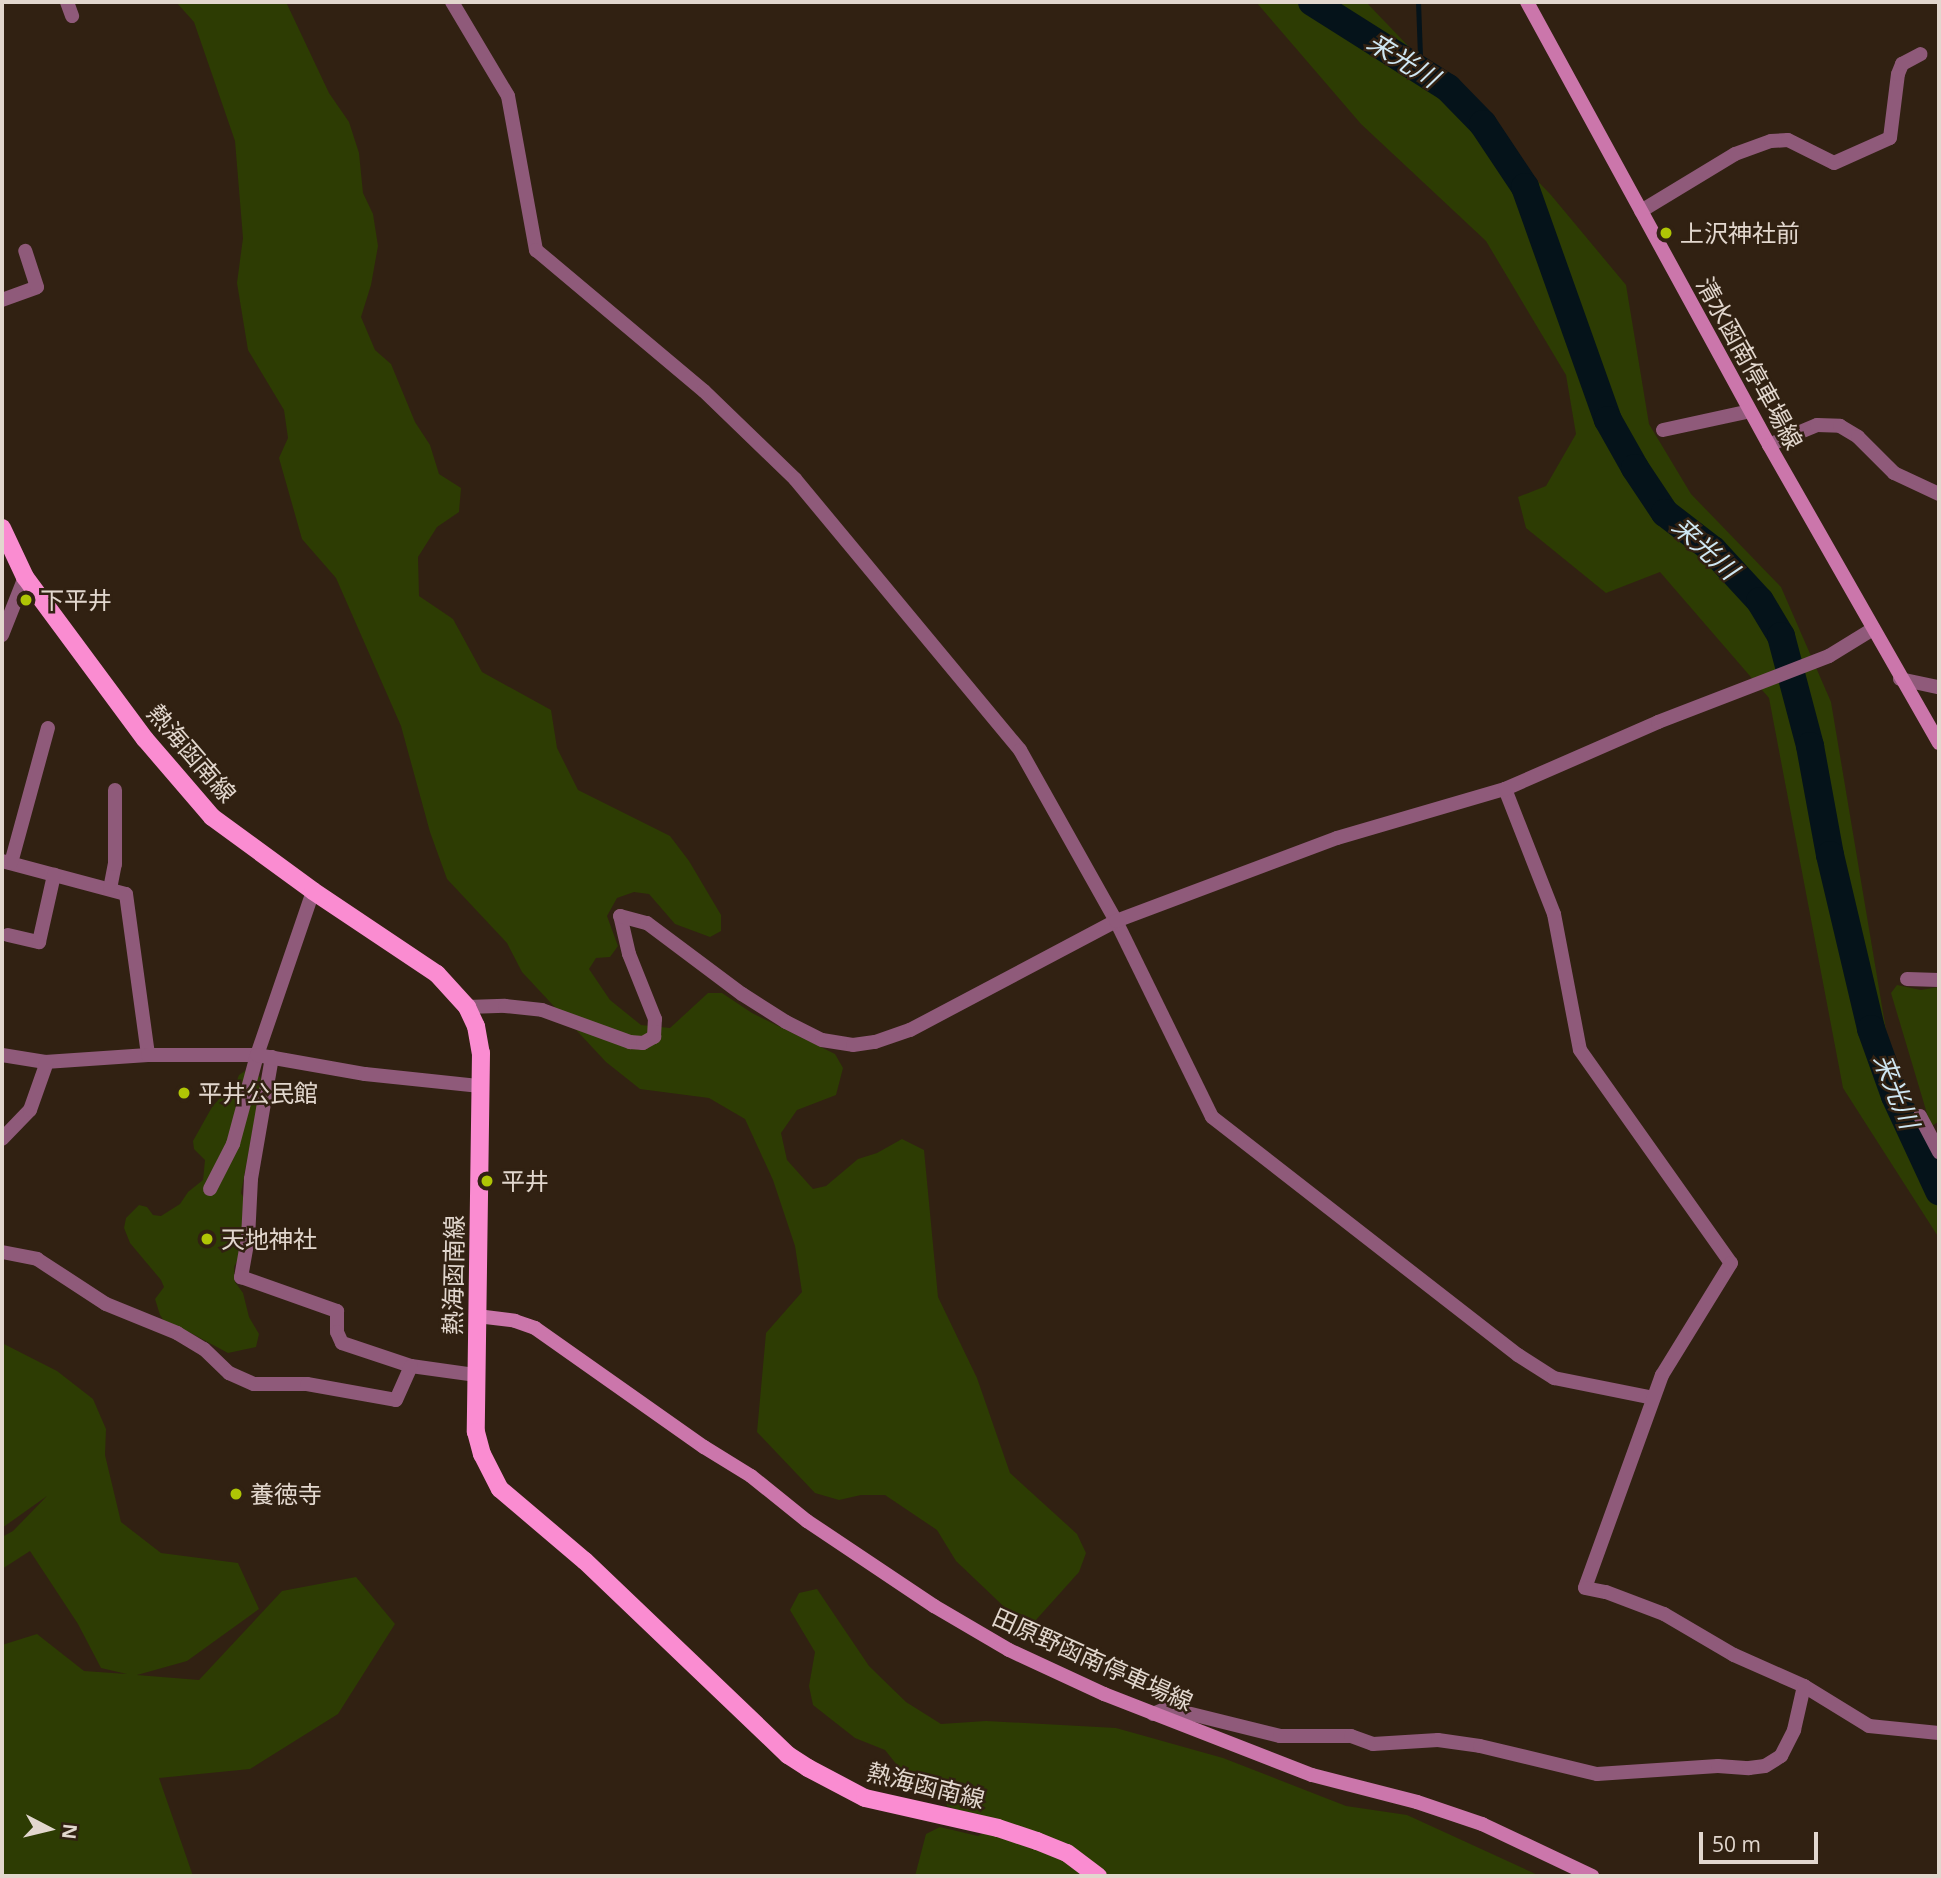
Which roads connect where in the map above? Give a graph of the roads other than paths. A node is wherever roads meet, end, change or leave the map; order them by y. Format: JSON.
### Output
{"nodes":[{"id":1,"x":453,"y":2,"type":"edge"},
{"id":2,"x":1527,"y":2,"type":"edge"},
{"id":3,"x":1921,"y":54,"type":"dead end"},
{"id":4,"x":1641,"y":211,"type":"junction"},
{"id":5,"x":25,"y":251,"type":"dead end"},
{"id":6,"x":2,"y":300,"type":"edge"},
{"id":7,"x":1750,"y":411,"type":"junction"},
{"id":8,"x":1663,"y":430,"type":"dead end"},
{"id":9,"x":1769,"y":445,"type":"junction"},
{"id":10,"x":1939,"y":494,"type":"edge"},
{"id":11,"x":2,"y":528,"type":"edge"},
{"id":12,"x":25,"y":577,"type":"junction"},
{"id":13,"x":1874,"y":629,"type":"junction"},
{"id":14,"x":2,"y":635,"type":"edge"},
{"id":15,"x":1900,"y":679,"type":"junction"},
{"id":16,"x":1939,"y":687,"type":"edge"},
{"id":17,"x":48,"y":728,"type":"dead end"},
{"id":18,"x":1939,"y":743,"type":"edge"},
{"id":19,"x":115,"y":789,"type":"dead end"},
{"id":20,"x":1505,"y":789,"type":"junction"},
{"id":21,"x":6,"y":862,"type":"edge"},
{"id":22,"x":54,"y":875,"type":"junction"},
{"id":23,"x":110,"y":889,"type":"junction"},
{"id":24,"x":313,"y":891,"type":"junction"},
{"id":25,"x":1116,"y":920,"type":"junction"},
{"id":26,"x":8,"y":935,"type":"dead end"},
{"id":27,"x":1907,"y":979,"type":"dead end"},
{"id":28,"x":1939,"y":980,"type":"edge"},
{"id":29,"x":467,"y":1007,"type":"junction"},
{"id":30,"x":2,"y":1055,"type":"edge"},
{"id":31,"x":148,"y":1055,"type":"junction"},
{"id":32,"x":257,"y":1055,"type":"junction"},
{"id":33,"x":272,"y":1057,"type":"junction"},
{"id":34,"x":47,"y":1062,"type":"junction"},
{"id":35,"x":480,"y":1086,"type":"junction"},
{"id":36,"x":1920,"y":1116,"type":"dead end"},
{"id":37,"x":2,"y":1139,"type":"edge"},
{"id":38,"x":1939,"y":1152,"type":"edge"},
{"id":39,"x":210,"y":1189,"type":"dead end"},
{"id":40,"x":2,"y":1252,"type":"edge"},
{"id":41,"x":477,"y":1316,"type":"junction"},
{"id":42,"x":411,"y":1366,"type":"junction"},
{"id":43,"x":475,"y":1376,"type":"junction"},
{"id":44,"x":1653,"y":1398,"type":"junction"},
{"id":45,"x":1804,"y":1686,"type":"junction"},
{"id":46,"x":1153,"y":1714,"type":"junction"},
{"id":47,"x":1939,"y":1733,"type":"edge"},
{"id":48,"x":1098,"y":1876,"type":"edge"},
{"id":49,"x":1592,"y":1876,"type":"edge"}],
"edges":[{"from":1,"to":25,"type":"street"},
{"from":2,"to":4,"type":"main road","name":"清水函南停車場線"},
{"from":3,"to":4,"type":"street"},
{"from":4,"to":7,"type":"main road","name":"清水函南停車場線"},
{"from":5,"to":6,"type":"street"},
{"from":7,"to":8,"type":"street"},
{"from":7,"to":9,"type":"main road","name":"清水函南停車場線"},
{"from":9,"to":10,"type":"street"},
{"from":9,"to":13,"type":"main road","name":"清水函南停車場線"},
{"from":11,"to":12,"type":"main road","name":"熱海函南線"},
{"from":12,"to":14,"type":"street"},
{"from":12,"to":24,"type":"main road","name":"熱海函南線"},
{"from":13,"to":15,"type":"main road","name":"清水函南停車場線"},
{"from":13,"to":20,"type":"street"},
{"from":15,"to":16,"type":"street"},
{"from":15,"to":18,"type":"main road","name":"清水函南停車場線"},
{"from":17,"to":21,"type":"street"},
{"from":19,"to":23,"type":"street"},
{"from":20,"to":25,"type":"street"},
{"from":20,"to":44,"type":"street"},
{"from":21,"to":22,"type":"street"},
{"from":22,"to":23,"type":"street"},
{"from":22,"to":26,"type":"street"},
{"from":23,"to":31,"type":"street"},
{"from":24,"to":29,"type":"main road","name":"熱海函南線"},
{"from":24,"to":32,"type":"street"},
{"from":25,"to":29,"type":"street"},
{"from":25,"to":44,"type":"street"},
{"from":27,"to":28,"type":"street"},
{"from":29,"to":35,"type":"main road","name":"熱海函南線"},
{"from":30,"to":34,"type":"street"},
{"from":31,"to":32,"type":"street"},
{"from":31,"to":34,"type":"street"},
{"from":32,"to":33,"type":"street"},
{"from":32,"to":39,"type":"street"},
{"from":33,"to":35,"type":"street"},
{"from":33,"to":42,"type":"street"},
{"from":34,"to":37,"type":"street"},
{"from":35,"to":41,"type":"main road","name":"熱海函南線"},
{"from":36,"to":38,"type":"street"},
{"from":40,"to":42,"type":"street"},
{"from":41,"to":43,"type":"main road","name":"熱海函南線"},
{"from":41,"to":46,"type":"main road","name":"田原野函南停車場線"},
{"from":42,"to":43,"type":"street"},
{"from":43,"to":48,"type":"main road","name":"熱海函南線"},
{"from":44,"to":45,"type":"street"},
{"from":45,"to":46,"type":"street"},
{"from":45,"to":47,"type":"street"},
{"from":46,"to":49,"type":"main road","name":"田原野函南停車場線"}]}
